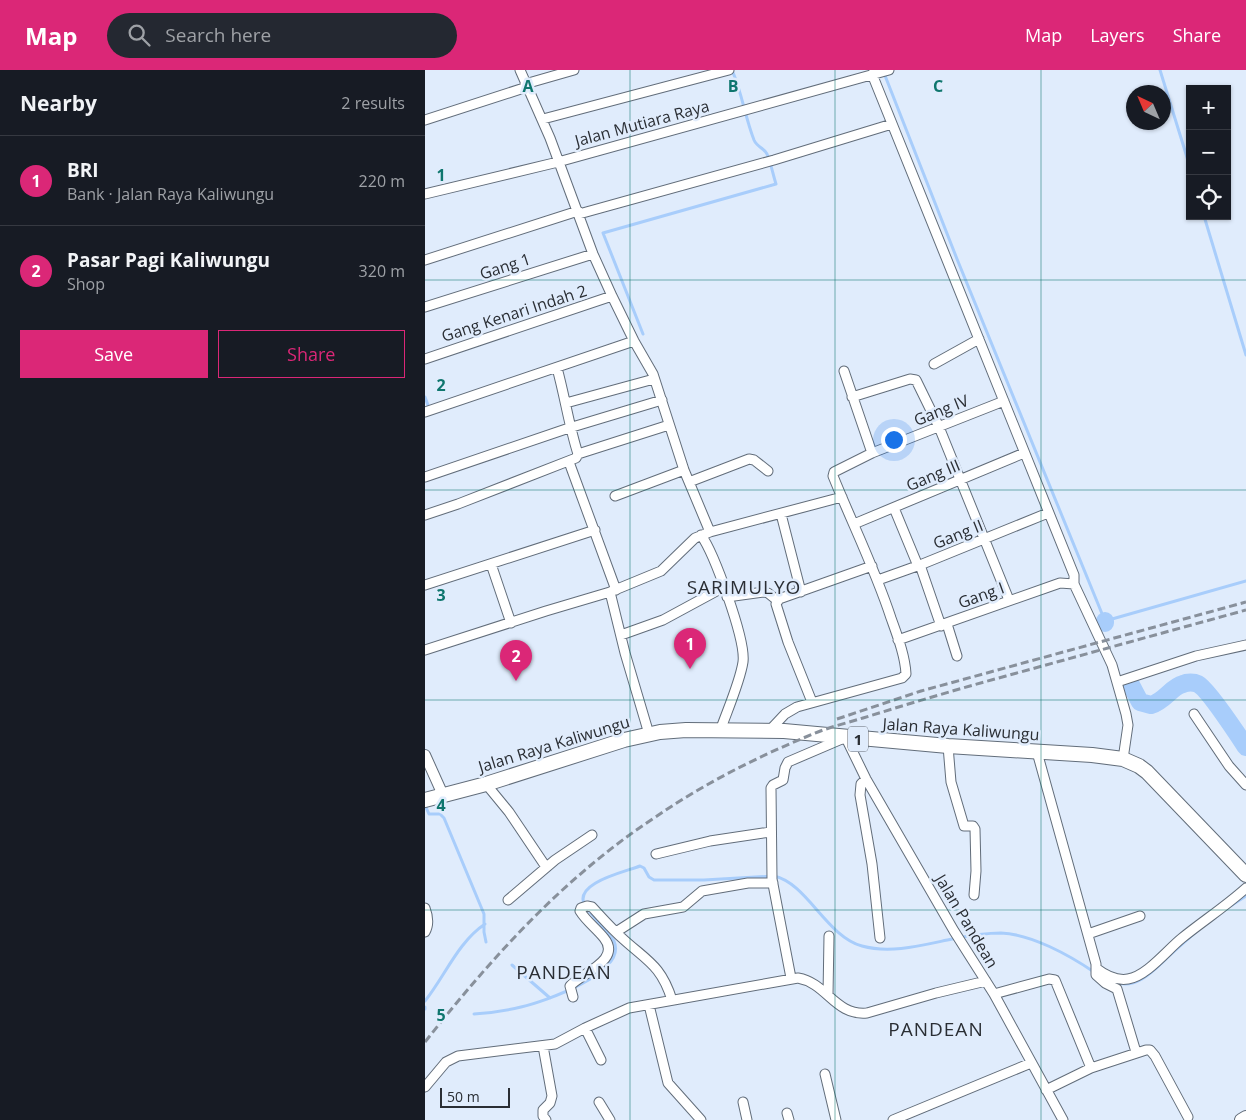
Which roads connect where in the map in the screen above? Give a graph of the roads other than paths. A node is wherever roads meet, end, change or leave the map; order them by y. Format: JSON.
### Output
{"nodes":[{"id":1,"x":520,"y":70,"type":"edge"},
{"id":2,"x":574,"y":70,"type":"edge"},
{"id":3,"x":728,"y":70,"type":"edge"},
{"id":4,"x":889,"y":70,"type":"edge"},
{"id":5,"x":875,"y":74,"type":"junction"},
{"id":6,"x":526,"y":86,"type":"junction"},
{"id":7,"x":543,"y":119,"type":"junction"},
{"id":8,"x":425,"y":120,"type":"edge"},
{"id":9,"x":892,"y":124,"type":"junction"},
{"id":10,"x":558,"y":162,"type":"junction"},
{"id":11,"x":425,"y":194,"type":"edge"},
{"id":12,"x":579,"y":212,"type":"junction"},
{"id":13,"x":593,"y":254,"type":"junction"},
{"id":14,"x":425,"y":260,"type":"edge"},
{"id":15,"x":612,"y":296,"type":"junction"},
{"id":16,"x":425,"y":308,"type":"edge"},
{"id":17,"x":979,"y":339,"type":"junction"},
{"id":18,"x":634,"y":341,"type":"junction"},
{"id":19,"x":425,"y":359,"type":"edge"},
{"id":20,"x":934,"y":364,"type":"dead end"},
{"id":21,"x":557,"y":368,"type":"junction"},
{"id":22,"x":843,"y":371,"type":"dead end"},
{"id":23,"x":655,"y":379,"type":"junction"},
{"id":24,"x":853,"y":398,"type":"junction"},
{"id":25,"x":662,"y":400,"type":"junction"},
{"id":26,"x":1004,"y":401,"type":"junction"},
{"id":27,"x":566,"y":403,"type":"junction"},
{"id":28,"x":425,"y":412,"type":"edge"},
{"id":29,"x":669,"y":425,"type":"junction"},
{"id":30,"x":939,"y":426,"type":"junction"},
{"id":31,"x":569,"y":428,"type":"junction"},
{"id":32,"x":872,"y":453,"type":"junction"},
{"id":33,"x":1023,"y":453,"type":"junction"},
{"id":34,"x":577,"y":454,"type":"junction"},
{"id":35,"x":569,"y":462,"type":"junction"},
{"id":36,"x":684,"y":470,"type":"junction"},
{"id":37,"x":768,"y":471,"type":"dead end"},
{"id":38,"x":425,"y":477,"type":"edge"},
{"id":39,"x":961,"y":480,"type":"junction"},
{"id":40,"x":689,"y":482,"type":"junction"},
{"id":41,"x":615,"y":496,"type":"dead end"},
{"id":42,"x":842,"y":497,"type":"junction"},
{"id":43,"x":894,"y":508,"type":"junction"},
{"id":44,"x":1048,"y":513,"type":"junction"},
{"id":45,"x":781,"y":514,"type":"junction"},
{"id":46,"x":425,"y":515,"type":"edge"},
{"id":47,"x":854,"y":524,"type":"junction"},
{"id":48,"x":595,"y":530,"type":"junction"},
{"id":49,"x":705,"y":534,"type":"junction"},
{"id":50,"x":985,"y":539,"type":"junction"},
{"id":51,"x":491,"y":564,"type":"junction"},
{"id":52,"x":919,"y":565,"type":"junction"},
{"id":53,"x":873,"y":566,"type":"junction"},
{"id":54,"x":878,"y":580,"type":"junction"},
{"id":55,"x":425,"y":584,"type":"edge"},
{"id":56,"x":1074,"y":584,"type":"junction"},
{"id":57,"x":613,"y":591,"type":"junction"},
{"id":58,"x":726,"y":592,"type":"junction"},
{"id":59,"x":801,"y":592,"type":"junction"},
{"id":60,"x":1009,"y":600,"type":"junction"},
{"id":61,"x":778,"y":601,"type":"junction"},
{"id":62,"x":511,"y":623,"type":"junction"},
{"id":63,"x":944,"y":625,"type":"junction"},
{"id":64,"x":621,"y":636,"type":"junction"},
{"id":65,"x":898,"y":640,"type":"junction"},
{"id":66,"x":1246,"y":645,"type":"edge"},
{"id":67,"x":425,"y":650,"type":"edge"},
{"id":68,"x":957,"y":656,"type":"dead end"},
{"id":69,"x":1117,"y":682,"type":"junction"},
{"id":70,"x":812,"y":702,"type":"junction"},
{"id":71,"x":1194,"y":714,"type":"dead end"},
{"id":72,"x":720,"y":731,"type":"junction"},
{"id":73,"x":769,"y":731,"type":"junction"},
{"id":74,"x":649,"y":734,"type":"junction"},
{"id":75,"x":845,"y":738,"type":"junction"},
{"id":76,"x":947,"y":746,"type":"junction"},
{"id":77,"x":1037,"y":752,"type":"junction"},
{"id":78,"x":425,"y":755,"type":"edge"},
{"id":79,"x":1123,"y":759,"type":"junction"},
{"id":80,"x":866,"y":779,"type":"junction"},
{"id":81,"x":486,"y":784,"type":"junction"},
{"id":82,"x":1246,"y":785,"type":"edge"},
{"id":83,"x":433,"y":798,"type":"edge"},
{"id":84,"x":770,"y":832,"type":"junction"},
{"id":85,"x":592,"y":835,"type":"dead end"},
{"id":86,"x":656,"y":854,"type":"dead end"},
{"id":87,"x":545,"y":868,"type":"junction"},
{"id":88,"x":1246,"y":875,"type":"edge"},
{"id":89,"x":772,"y":877,"type":"junction"},
{"id":90,"x":1246,"y":888,"type":"edge"},
{"id":91,"x":973,"y":895,"type":"dead end"},
{"id":92,"x":508,"y":900,"type":"dead end"},
{"id":93,"x":425,"y":908,"type":"edge"},
{"id":94,"x":1139,"y":916,"type":"dead end"},
{"id":95,"x":425,"y":932,"type":"edge"},
{"id":96,"x":616,"y":932,"type":"junction"},
{"id":97,"x":1088,"y":934,"type":"junction"},
{"id":98,"x":829,"y":936,"type":"dead end"},
{"id":99,"x":880,"y":938,"type":"dead end"},
{"id":100,"x":1096,"y":971,"type":"junction"},
{"id":101,"x":791,"y":978,"type":"junction"},
{"id":102,"x":986,"y":981,"type":"junction"},
{"id":103,"x":571,"y":992,"type":"dead end"},
{"id":104,"x":994,"y":994,"type":"junction"},
{"id":105,"x":828,"y":995,"type":"junction"},
{"id":106,"x":672,"y":1000,"type":"junction"},
{"id":107,"x":649,"y":1005,"type":"junction"},
{"id":108,"x":585,"y":1028,"type":"junction"},
{"id":109,"x":543,"y":1046,"type":"junction"},
{"id":110,"x":1136,"y":1052,"type":"junction"},
{"id":111,"x":601,"y":1060,"type":"dead end"},
{"id":112,"x":1031,"y":1063,"type":"junction"},
{"id":113,"x":1091,"y":1068,"type":"junction"},
{"id":114,"x":825,"y":1074,"type":"dead end"},
{"id":115,"x":425,"y":1087,"type":"edge"},
{"id":116,"x":1046,"y":1090,"type":"junction"},
{"id":117,"x":599,"y":1102,"type":"dead end"},
{"id":118,"x":743,"y":1102,"type":"dead end"},
{"id":119,"x":1246,"y":1117,"type":"edge"},
{"id":120,"x":1187,"y":1119,"type":"edge"},
{"id":121,"x":546,"y":1120,"type":"edge"},
{"id":122,"x":610,"y":1120,"type":"edge"},
{"id":123,"x":701,"y":1120,"type":"edge"},
{"id":124,"x":747,"y":1120,"type":"edge"},
{"id":125,"x":836,"y":1120,"type":"edge"},
{"id":126,"x":893,"y":1120,"type":"edge"},
{"id":127,"x":1063,"y":1120,"type":"edge"},
{"id":128,"x":1241,"y":1120,"type":"edge"}],
"edges":[{"from":1,"to":6,"type":"street"},
{"from":2,"to":6,"type":"street"},
{"from":3,"to":7,"type":"street"},
{"from":4,"to":5,"type":"street","name":"Jalan Mutiara Raya"},
{"from":5,"to":9,"type":"street"},
{"from":5,"to":10,"type":"street","name":"Jalan Mutiara Raya"},
{"from":6,"to":7,"type":"street"},
{"from":6,"to":8,"type":"street"},
{"from":7,"to":10,"type":"street"},
{"from":9,"to":12,"type":"street"},
{"from":9,"to":17,"type":"street"},
{"from":10,"to":11,"type":"street","name":"Jalan Mutiara Raya"},
{"from":10,"to":12,"type":"street"},
{"from":12,"to":13,"type":"street"},
{"from":12,"to":14,"type":"street"},
{"from":13,"to":15,"type":"street"},
{"from":13,"to":16,"type":"street","name":"Gang 1"},
{"from":15,"to":18,"type":"street"},
{"from":15,"to":19,"type":"street","name":"Gang Kenari Indah 2"},
{"from":17,"to":20,"type":"street"},
{"from":17,"to":26,"type":"street"},
{"from":18,"to":21,"type":"street"},
{"from":18,"to":23,"type":"street"},
{"from":21,"to":27,"type":"street"},
{"from":21,"to":28,"type":"street"},
{"from":22,"to":24,"type":"street"},
{"from":23,"to":25,"type":"street"},
{"from":23,"to":27,"type":"street"},
{"from":24,"to":30,"type":"street"},
{"from":24,"to":32,"type":"street"},
{"from":25,"to":29,"type":"street"},
{"from":25,"to":31,"type":"street"},
{"from":26,"to":30,"type":"street","name":"Gang IV"},
{"from":26,"to":33,"type":"street"},
{"from":27,"to":31,"type":"street"},
{"from":29,"to":34,"type":"street"},
{"from":29,"to":36,"type":"street"},
{"from":30,"to":32,"type":"street","name":"Gang IV"},
{"from":30,"to":39,"type":"street"},
{"from":31,"to":34,"type":"street"},
{"from":31,"to":38,"type":"street"},
{"from":32,"to":42,"type":"street","name":"Gang IV"},
{"from":33,"to":39,"type":"street","name":"Gang III"},
{"from":33,"to":44,"type":"street"},
{"from":34,"to":35,"type":"street"},
{"from":35,"to":46,"type":"street"},
{"from":35,"to":48,"type":"street"},
{"from":36,"to":40,"type":"street"},
{"from":36,"to":41,"type":"street"},
{"from":37,"to":40,"type":"street"},
{"from":39,"to":43,"type":"street","name":"Gang III"},
{"from":39,"to":50,"type":"street"},
{"from":40,"to":49,"type":"street"},
{"from":42,"to":45,"type":"street"},
{"from":42,"to":47,"type":"street"},
{"from":43,"to":47,"type":"street","name":"Gang III"},
{"from":43,"to":52,"type":"street"},
{"from":44,"to":50,"type":"street","name":"Gang II"},
{"from":44,"to":56,"type":"street"},
{"from":45,"to":49,"type":"street"},
{"from":45,"to":59,"type":"street"},
{"from":47,"to":53,"type":"street"},
{"from":48,"to":51,"type":"street"},
{"from":48,"to":57,"type":"street"},
{"from":49,"to":57,"type":"street"},
{"from":49,"to":58,"type":"street"},
{"from":50,"to":52,"type":"street","name":"Gang II"},
{"from":50,"to":60,"type":"street"},
{"from":51,"to":55,"type":"street"},
{"from":51,"to":62,"type":"street"},
{"from":52,"to":54,"type":"street","name":"Gang II"},
{"from":52,"to":63,"type":"street"},
{"from":53,"to":54,"type":"street"},
{"from":53,"to":59,"type":"street"},
{"from":54,"to":65,"type":"street"},
{"from":56,"to":60,"type":"street","name":"Gang I"},
{"from":56,"to":69,"type":"street"},
{"from":57,"to":62,"type":"street"},
{"from":57,"to":64,"type":"street"},
{"from":58,"to":61,"type":"street"},
{"from":58,"to":64,"type":"street"},
{"from":58,"to":72,"type":"street"},
{"from":59,"to":61,"type":"street"},
{"from":60,"to":63,"type":"street","name":"Gang I"},
{"from":61,"to":70,"type":"street"},
{"from":62,"to":67,"type":"street"},
{"from":63,"to":65,"type":"street","name":"Gang I"},
{"from":63,"to":68,"type":"street"},
{"from":64,"to":74,"type":"street"},
{"from":65,"to":70,"type":"street"},
{"from":66,"to":69,"type":"street"},
{"from":69,"to":79,"type":"street"},
{"from":70,"to":73,"type":"street"},
{"from":71,"to":82,"type":"street"},
{"from":72,"to":73,"type":"main road","name":"Jalan Raya Kaliwungu","number":"1"},
{"from":72,"to":74,"type":"main road","name":"Jalan Raya Kaliwungu","number":"1"},
{"from":73,"to":75,"type":"main road","name":"Jalan Raya Kaliwungu","number":"1"},
{"from":74,"to":81,"type":"main road","name":"Jalan Raya Kaliwungu","number":"1"},
{"from":75,"to":76,"type":"main road","name":"Jalan Raya Kaliwungu","number":"1"},
{"from":75,"to":80,"type":"street","name":"Jalan Pandean"},
{"from":75,"to":84,"type":"street"},
{"from":76,"to":77,"type":"main road","name":"Jalan Raya Kaliwungu","number":"1"},
{"from":76,"to":91,"type":"street"},
{"from":77,"to":79,"type":"main road","name":"Jalan Raya Kaliwungu","number":"1"},
{"from":77,"to":97,"type":"street"},
{"from":78,"to":83,"type":"street"},
{"from":79,"to":88,"type":"main road","name":"Jalan Raya Kaliwungu","number":"1"},
{"from":80,"to":99,"type":"street"},
{"from":80,"to":102,"type":"street","name":"Jalan Pandean"},
{"from":81,"to":83,"type":"main road","name":"Jalan Raya Kaliwungu","number":"1"},
{"from":81,"to":87,"type":"street"},
{"from":84,"to":86,"type":"street"},
{"from":84,"to":89,"type":"street"},
{"from":85,"to":87,"type":"street"},
{"from":87,"to":92,"type":"street"},
{"from":89,"to":96,"type":"street"},
{"from":89,"to":101,"type":"street"},
{"from":90,"to":100,"type":"street"},
{"from":93,"to":95,"type":"street"},
{"from":94,"to":97,"type":"street"},
{"from":96,"to":103,"type":"street"},
{"from":96,"to":106,"type":"street"},
{"from":97,"to":100,"type":"street"},
{"from":98,"to":105,"type":"street"},
{"from":100,"to":110,"type":"street"},
{"from":101,"to":105,"type":"street"},
{"from":101,"to":106,"type":"street"},
{"from":102,"to":104,"type":"street","name":"Jalan Pandean"},
{"from":102,"to":105,"type":"street"},
{"from":104,"to":112,"type":"street","name":"Jalan Pandean"},
{"from":104,"to":113,"type":"street"},
{"from":106,"to":107,"type":"street"},
{"from":107,"to":108,"type":"street"},
{"from":107,"to":123,"type":"street"},
{"from":108,"to":109,"type":"street"},
{"from":108,"to":111,"type":"street"},
{"from":109,"to":115,"type":"street"},
{"from":109,"to":121,"type":"street"},
{"from":110,"to":113,"type":"street"},
{"from":110,"to":120,"type":"street"},
{"from":112,"to":116,"type":"street","name":"Jalan Pandean"},
{"from":112,"to":126,"type":"street"},
{"from":113,"to":116,"type":"street"},
{"from":114,"to":125,"type":"street"},
{"from":116,"to":127,"type":"street","name":"Jalan Pandean"},
{"from":117,"to":122,"type":"street"},
{"from":118,"to":124,"type":"street"},
{"from":119,"to":128,"type":"main road"}]}
